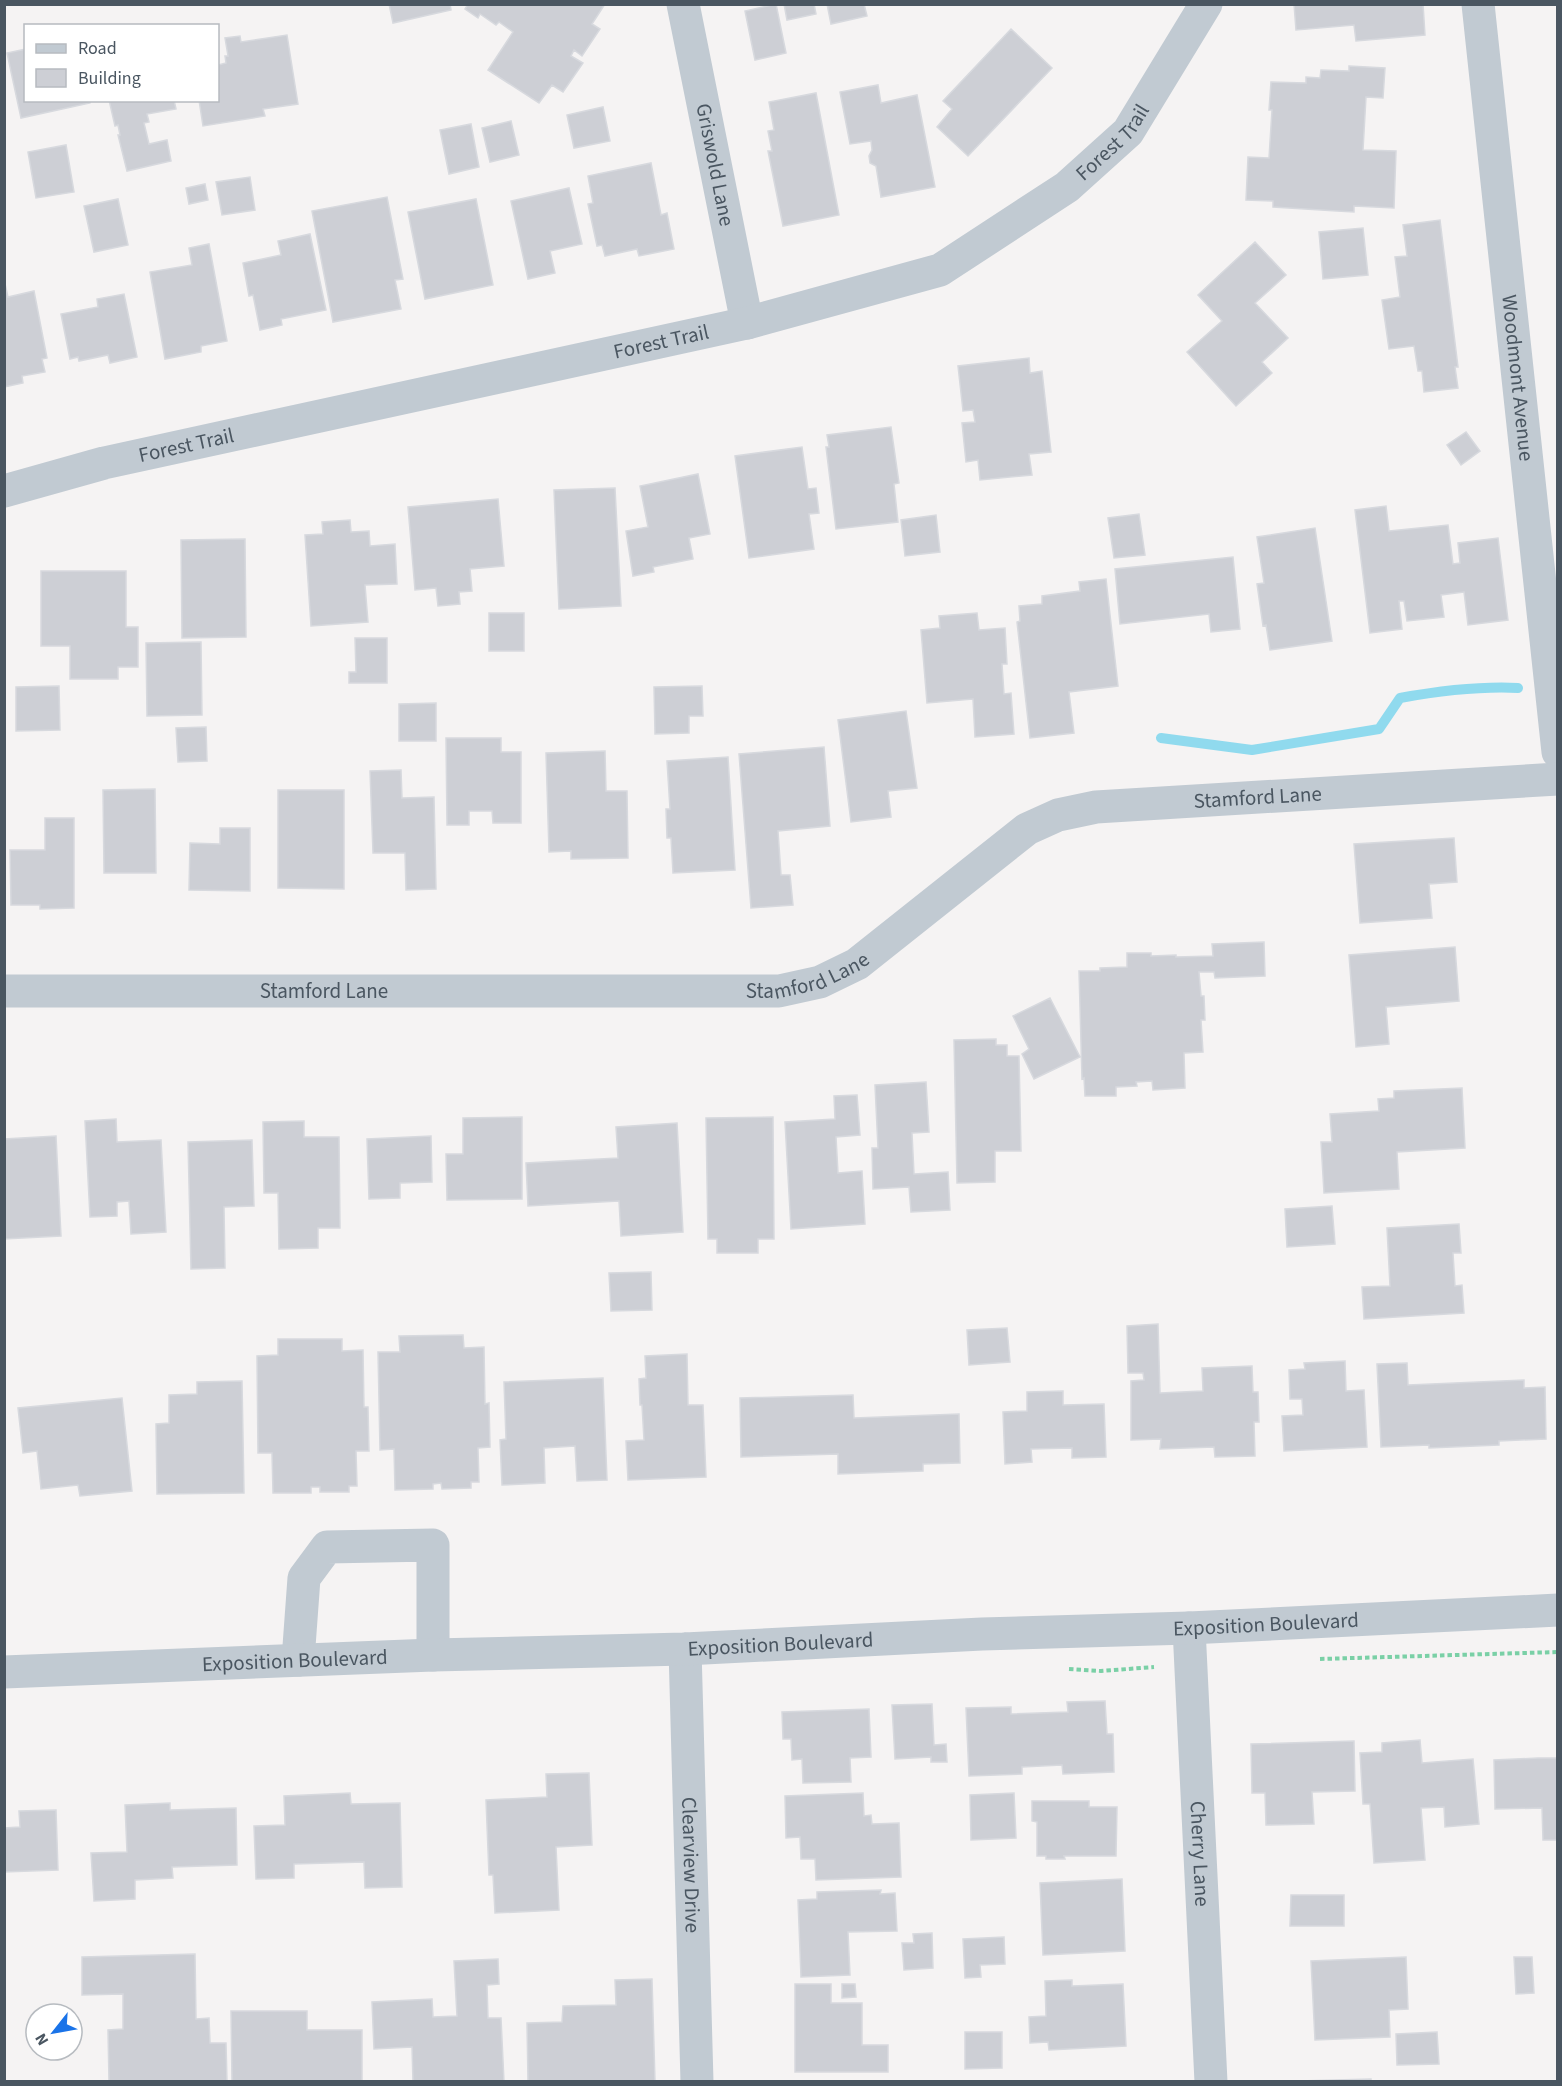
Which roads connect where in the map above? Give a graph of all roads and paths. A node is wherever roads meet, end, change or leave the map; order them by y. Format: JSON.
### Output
{"nodes":[{"id":1,"x":683,"y":4,"type":"edge"},
{"id":2,"x":1206,"y":4,"type":"edge"},
{"id":3,"x":1478,"y":4,"type":"edge"},
{"id":4,"x":747,"y":323,"type":"junction"},
{"id":5,"x":4,"y":491,"type":"edge"},
{"id":6,"x":1556,"y":719,"type":"edge"},
{"id":7,"x":1557,"y":752,"type":"edge"},
{"id":8,"x":1557,"y":779,"type":"edge"},
{"id":9,"x":4,"y":991,"type":"edge"},
{"id":10,"x":1557,"y":1610,"type":"edge"},
{"id":11,"x":1189,"y":1628,"type":"junction"},
{"id":12,"x":685,"y":1649,"type":"junction"},
{"id":13,"x":1557,"y":1652,"type":"edge"},
{"id":14,"x":433,"y":1655,"type":"junction"},
{"id":15,"x":298,"y":1660,"type":"junction"},
{"id":16,"x":1313,"y":1660,"type":"dead end"},
{"id":17,"x":4,"y":1672,"type":"edge"},
{"id":18,"x":697,"y":2082,"type":"edge"},
{"id":19,"x":1211,"y":2082,"type":"edge"}],
"edges":[{"from":1,"to":4,"type":"street","name":"Griswold Lane"},
{"from":2,"to":4,"type":"street","name":"Forest Trail"},
{"from":3,"to":6,"type":"street","name":"Woodmont Avenue"},
{"from":4,"to":5,"type":"street","name":"Forest Trail"},
{"from":6,"to":7,"type":"street","name":"Woodmont Avenue"},
{"from":8,"to":9,"type":"street","name":"Stamford Lane"},
{"from":10,"to":11,"type":"street","name":"Exposition Boulevard"},
{"from":11,"to":12,"type":"street","name":"Exposition Boulevard"},
{"from":11,"to":19,"type":"street","name":"Cherry Lane"},
{"from":12,"to":14,"type":"street","name":"Exposition Boulevard"},
{"from":12,"to":18,"type":"street","name":"Clearview Drive"},
{"from":13,"to":16,"type":"path"},
{"from":14,"to":15,"type":"street","name":"Exposition Boulevard"},
{"from":14,"to":15,"type":"street"},
{"from":15,"to":17,"type":"street","name":"Exposition Boulevard"}]}
